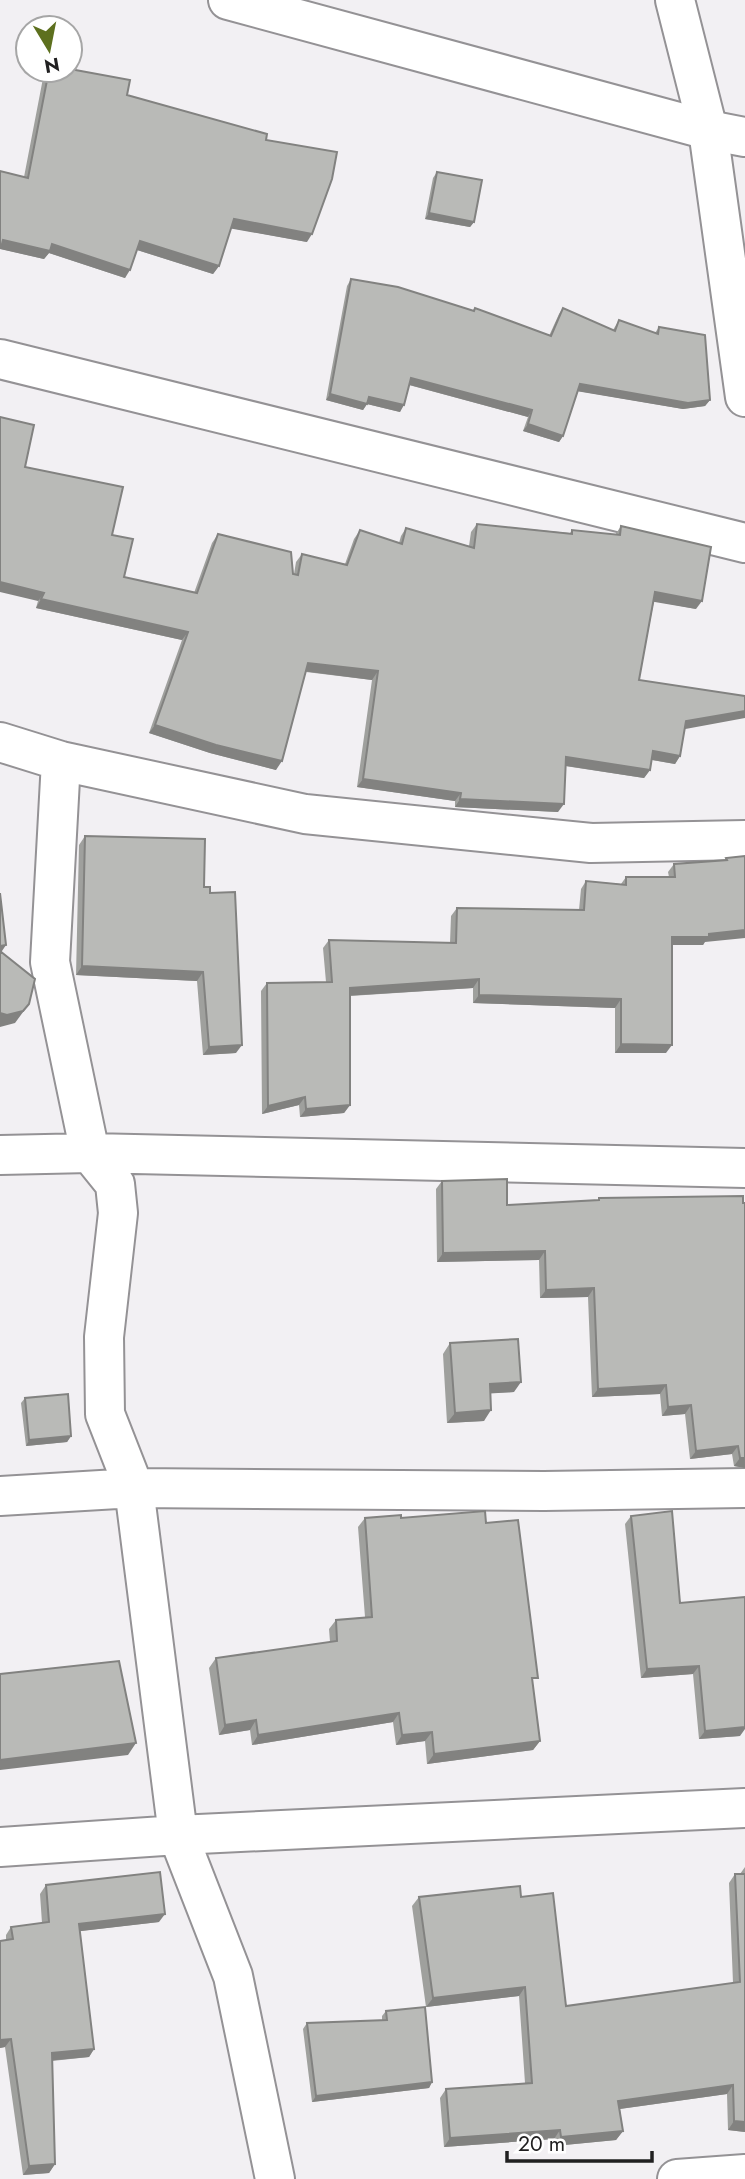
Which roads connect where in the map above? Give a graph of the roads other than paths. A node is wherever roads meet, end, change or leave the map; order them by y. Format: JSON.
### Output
{"nodes":[{"id":1,"x":228,"y":0,"type":"edge"},
{"id":2,"x":674,"y":0,"type":"edge"},
{"id":3,"x":708,"y":130,"type":"junction"},
{"id":4,"x":745,"y":137,"type":"edge"},
{"id":5,"x":0,"y":359,"type":"edge"},
{"id":6,"x":745,"y":397,"type":"edge"},
{"id":7,"x":745,"y":543,"type":"edge"},
{"id":8,"x":0,"y":742,"type":"edge"},
{"id":9,"x":61,"y":761,"type":"junction"},
{"id":10,"x":745,"y":840,"type":"edge"},
{"id":11,"x":90,"y":1153,"type":"junction"},
{"id":12,"x":0,"y":1155,"type":"edge"},
{"id":13,"x":745,"y":1168,"type":"edge"},
{"id":14,"x":134,"y":1488,"type":"junction"},
{"id":15,"x":745,"y":1488,"type":"edge"},
{"id":16,"x":0,"y":1496,"type":"edge"},
{"id":17,"x":745,"y":1808,"type":"edge"},
{"id":18,"x":177,"y":1835,"type":"junction"},
{"id":19,"x":0,"y":1847,"type":"edge"},
{"id":20,"x":745,"y":2174,"type":"edge"},
{"id":21,"x":275,"y":2179,"type":"edge"},
{"id":22,"x":677,"y":2179,"type":"edge"}],
"edges":[{"from":1,"to":3,"type":"street"},
{"from":2,"to":3,"type":"street"},
{"from":3,"to":4,"type":"street"},
{"from":3,"to":6,"type":"street"},
{"from":5,"to":7,"type":"street"},
{"from":8,"to":9,"type":"street"},
{"from":9,"to":10,"type":"street"},
{"from":9,"to":11,"type":"street"},
{"from":11,"to":12,"type":"street"},
{"from":11,"to":13,"type":"street"},
{"from":11,"to":14,"type":"street"},
{"from":14,"to":15,"type":"street"},
{"from":14,"to":16,"type":"street"},
{"from":14,"to":18,"type":"street"},
{"from":17,"to":18,"type":"street"},
{"from":18,"to":19,"type":"street"},
{"from":18,"to":21,"type":"street"},
{"from":20,"to":22,"type":"street"}]}
